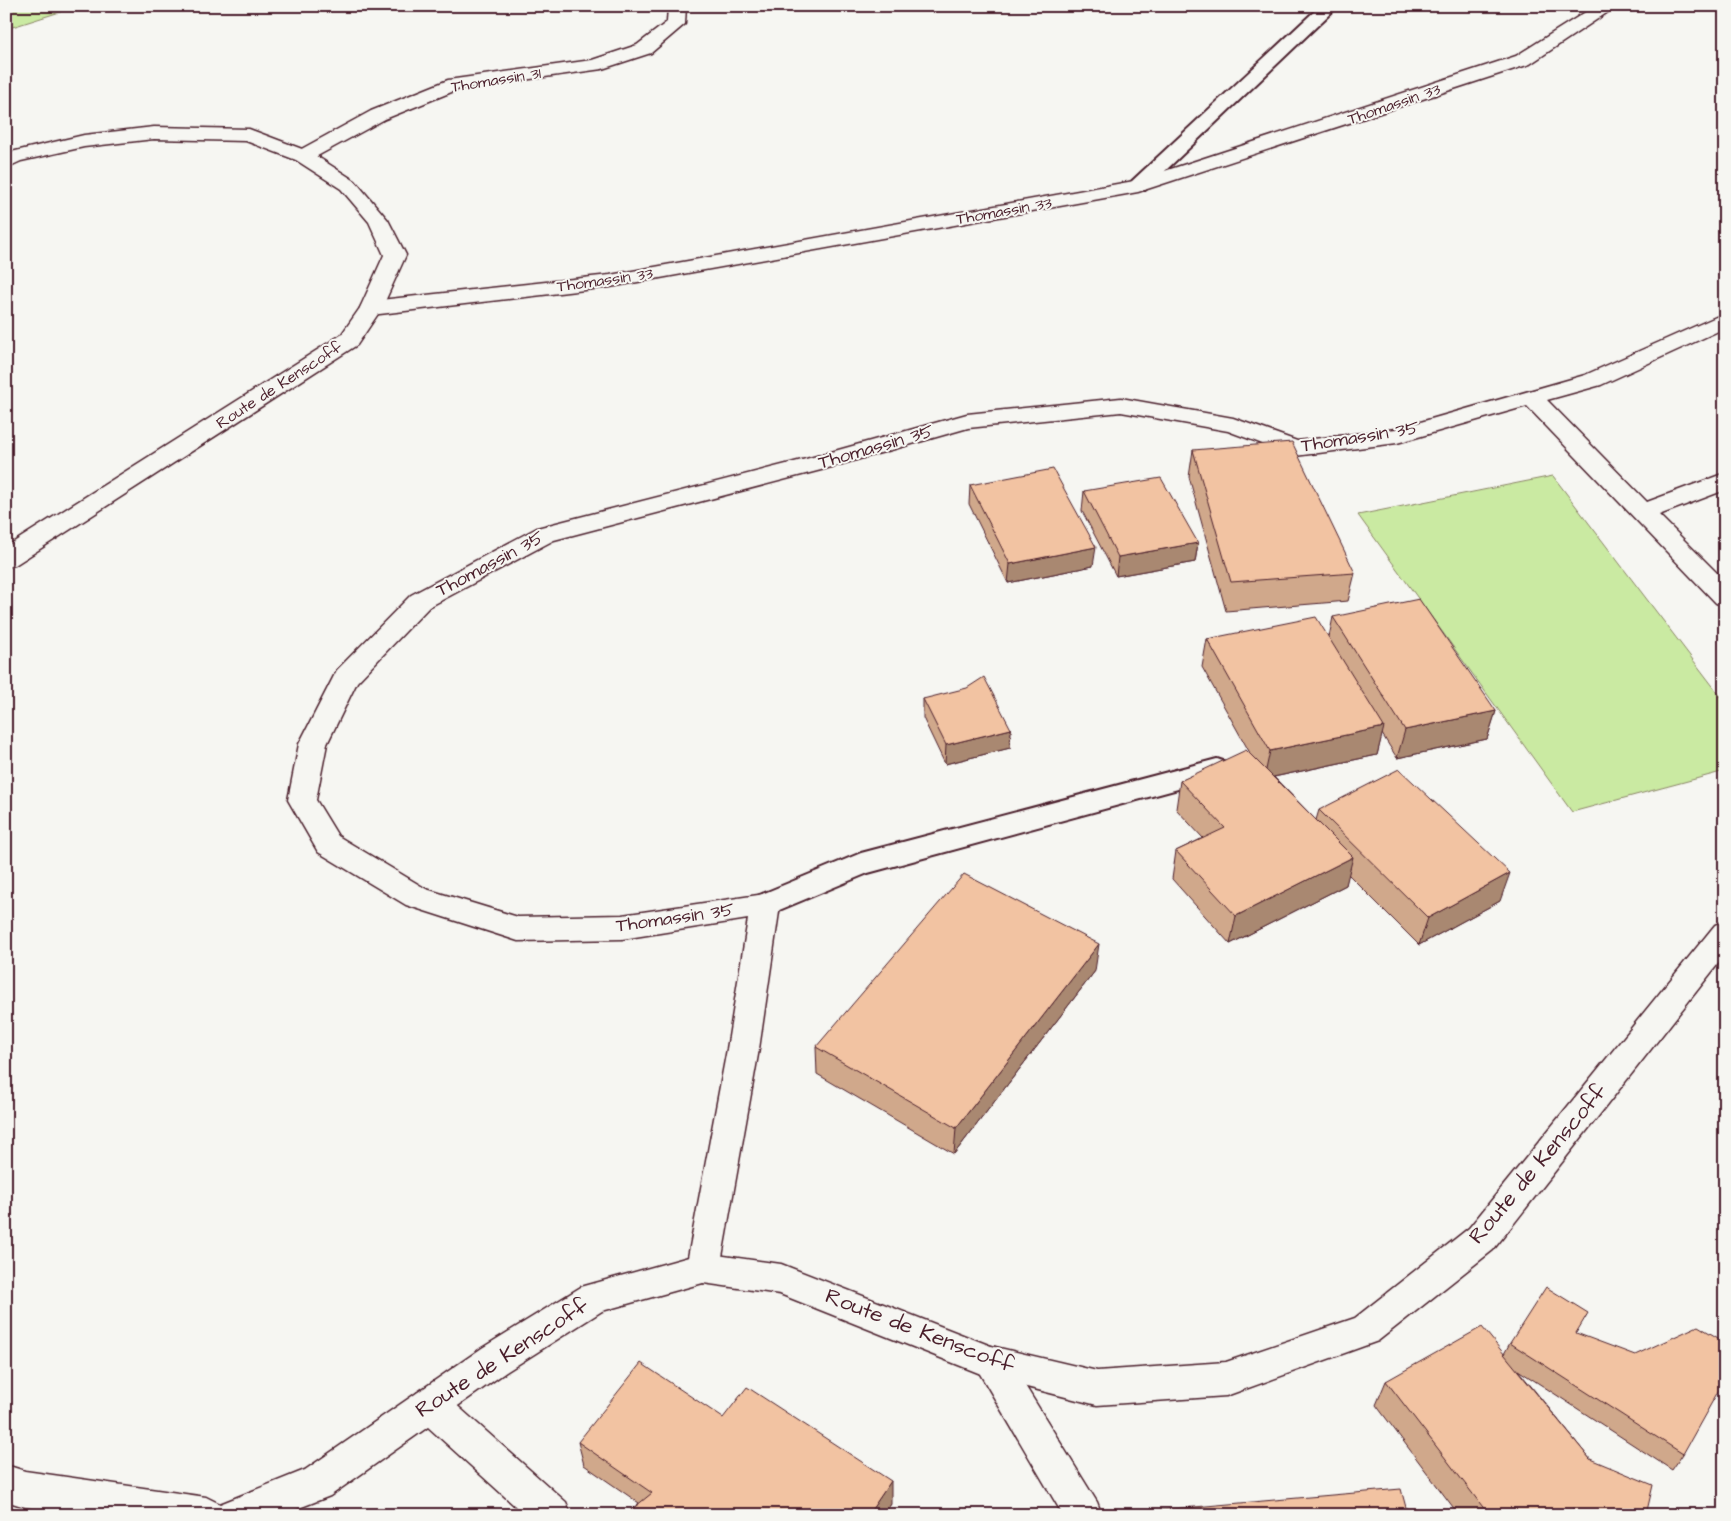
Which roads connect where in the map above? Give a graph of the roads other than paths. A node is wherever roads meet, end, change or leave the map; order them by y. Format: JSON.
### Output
{"nodes":[{"id":1,"x":677,"y":6,"type":"edge"},
{"id":2,"x":1330,"y":6,"type":"edge"},
{"id":3,"x":1608,"y":6,"type":"edge"},
{"id":4,"x":303,"y":156,"type":"junction"},
{"id":5,"x":6,"y":162,"type":"edge"},
{"id":6,"x":1138,"y":186,"type":"junction"},
{"id":7,"x":371,"y":308,"type":"junction"},
{"id":8,"x":1725,"y":320,"type":"edge"},
{"id":9,"x":1530,"y":398,"type":"junction"},
{"id":10,"x":1725,"y":481,"type":"edge"},
{"id":11,"x":1643,"y":512,"type":"junction"},
{"id":12,"x":6,"y":559,"type":"edge"},
{"id":13,"x":1725,"y":597,"type":"edge"},
{"id":14,"x":1217,"y":769,"type":"edge"},
{"id":15,"x":765,"y":905,"type":"junction"},
{"id":16,"x":1725,"y":933,"type":"edge"},
{"id":17,"x":703,"y":1268,"type":"junction"},
{"id":18,"x":991,"y":1362,"type":"junction"},
{"id":19,"x":430,"y":1405,"type":"junction"},
{"id":20,"x":6,"y":1483,"type":"edge"},
{"id":21,"x":206,"y":1515,"type":"edge"},
{"id":22,"x":234,"y":1515,"type":"edge"},
{"id":23,"x":553,"y":1515,"type":"edge"},
{"id":24,"x":1084,"y":1515,"type":"edge"}],
"edges":[{"from":1,"to":4,"type":"street","name":"Thomassin 31"},
{"from":2,"to":6,"type":"lane"},
{"from":3,"to":6,"type":"street","name":"Thomassin 33"},
{"from":4,"to":5,"type":"street","name":"Route de Kenscoff"},
{"from":4,"to":7,"type":"street","name":"Route de Kenscoff"},
{"from":6,"to":7,"type":"street","name":"Thomassin 33"},
{"from":7,"to":12,"type":"street","name":"Route de Kenscoff"},
{"from":8,"to":9,"type":"street","name":"Thomassin 35"},
{"from":9,"to":11,"type":"street"},
{"from":9,"to":15,"type":"street","name":"Thomassin 35"},
{"from":10,"to":11,"type":"street"},
{"from":11,"to":13,"type":"street"},
{"from":14,"to":15,"type":"lane"},
{"from":15,"to":17,"type":"street","name":"Thomassin 35"},
{"from":16,"to":18,"type":"street","name":"Route de Kenscoff"},
{"from":17,"to":18,"type":"street","name":"Route de Kenscoff"},
{"from":17,"to":19,"type":"street","name":"Route de Kenscoff"},
{"from":18,"to":24,"type":"street"},
{"from":19,"to":22,"type":"street","name":"Route de Kenscoff"},
{"from":19,"to":23,"type":"street"},
{"from":20,"to":21,"type":"street"}]}
